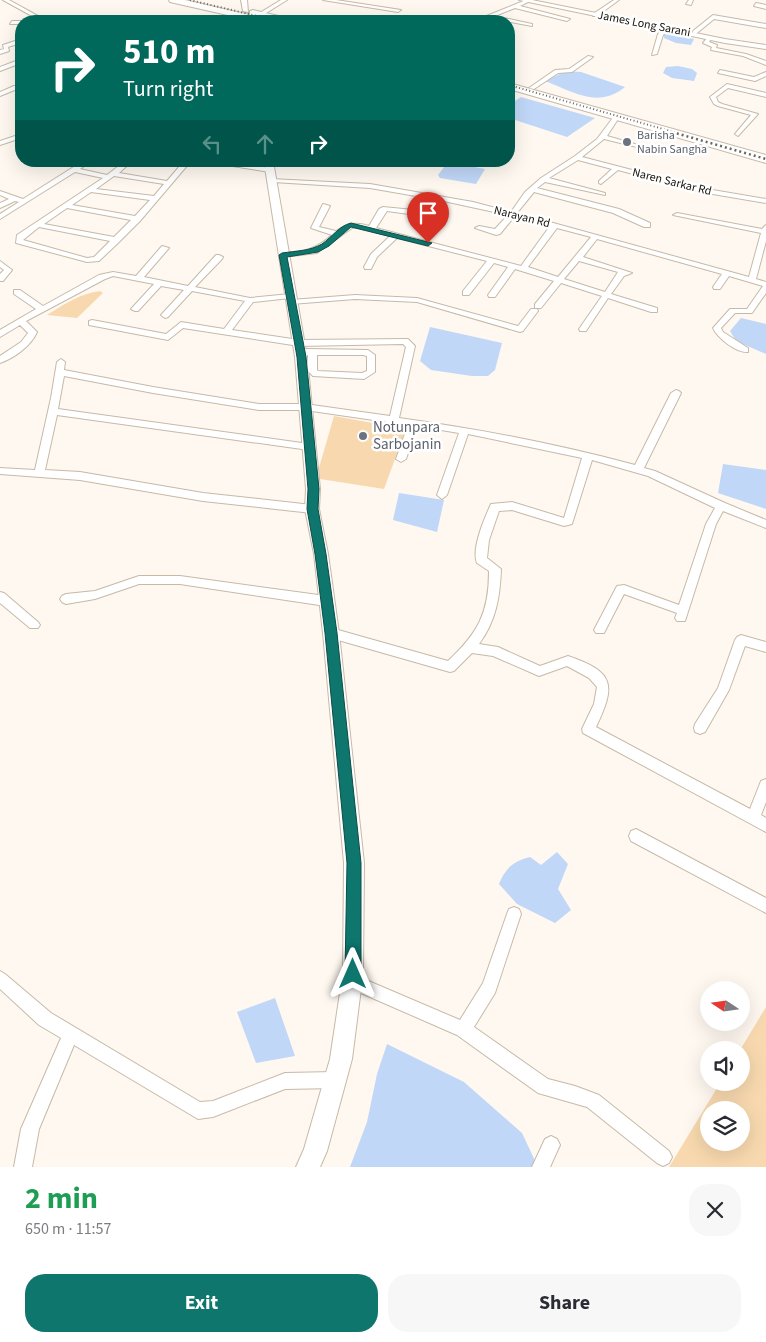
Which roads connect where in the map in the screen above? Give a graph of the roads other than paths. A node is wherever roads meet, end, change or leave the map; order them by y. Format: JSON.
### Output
{"nodes":[{"id":1,"x":173,"y":0,"type":"edge"},
{"id":2,"x":198,"y":0,"type":"edge"},
{"id":3,"x":244,"y":0,"type":"edge"},
{"id":4,"x":285,"y":0,"type":"edge"},
{"id":5,"x":325,"y":0,"type":"edge"},
{"id":6,"x":526,"y":0,"type":"edge"},
{"id":7,"x":536,"y":0,"type":"edge"},
{"id":8,"x":617,"y":0,"type":"edge"},
{"id":9,"x":6,"y":1,"type":"edge"},
{"id":10,"x":0,"y":3,"type":"edge"},
{"id":11,"x":756,"y":5,"type":"dead end"},
{"id":12,"x":514,"y":6,"type":"junction"},
{"id":13,"x":766,"y":7,"type":"edge"},
{"id":14,"x":398,"y":10,"type":"dead end"},
{"id":15,"x":246,"y":11,"type":"junction"},
{"id":16,"x":597,"y":14,"type":"junction"},
{"id":17,"x":33,"y":15,"type":"edge"},
{"id":18,"x":242,"y":15,"type":"edge"},
{"id":19,"x":253,"y":15,"type":"edge"},
{"id":20,"x":265,"y":15,"type":"edge"},
{"id":21,"x":492,"y":15,"type":"edge"},
{"id":22,"x":568,"y":19,"type":"dead end"},
{"id":23,"x":15,"y":22,"type":"edge"},
{"id":24,"x":515,"y":22,"type":"edge"},
{"id":25,"x":12,"y":23,"type":"dead end"},
{"id":26,"x":530,"y":26,"type":"dead end"},
{"id":27,"x":766,"y":26,"type":"edge"},
{"id":28,"x":666,"y":29,"type":"junction"},
{"id":29,"x":695,"y":32,"type":"junction"},
{"id":30,"x":710,"y":38,"type":"junction"},
{"id":31,"x":15,"y":42,"type":"edge"},
{"id":32,"x":766,"y":46,"type":"edge"},
{"id":33,"x":0,"y":52,"type":"edge"},
{"id":34,"x":654,"y":54,"type":"dead end"},
{"id":35,"x":590,"y":57,"type":"dead end"},
{"id":36,"x":15,"y":63,"type":"edge"},
{"id":37,"x":766,"y":63,"type":"edge"},
{"id":38,"x":0,"y":69,"type":"edge"},
{"id":39,"x":720,"y":72,"type":"dead end"},
{"id":40,"x":766,"y":74,"type":"edge"},
{"id":41,"x":515,"y":84,"type":"edge"},
{"id":42,"x":15,"y":87,"type":"edge"},
{"id":43,"x":515,"y":88,"type":"edge"},
{"id":44,"x":532,"y":88,"type":"junction"},
{"id":45,"x":0,"y":94,"type":"edge"},
{"id":46,"x":766,"y":94,"type":"edge"},
{"id":47,"x":617,"y":116,"type":"junction"},
{"id":48,"x":738,"y":134,"type":"dead end"},
{"id":49,"x":604,"y":137,"type":"junction"},
{"id":50,"x":15,"y":138,"type":"edge"},
{"id":51,"x":0,"y":142,"type":"edge"},
{"id":52,"x":643,"y":148,"type":"dead end"},
{"id":53,"x":766,"y":154,"type":"edge"},
{"id":54,"x":579,"y":158,"type":"junction"},
{"id":55,"x":766,"y":159,"type":"edge"},
{"id":56,"x":79,"y":167,"type":"edge"},
{"id":57,"x":121,"y":167,"type":"edge"},
{"id":58,"x":183,"y":167,"type":"edge"},
{"id":59,"x":248,"y":167,"type":"edge"},
{"id":60,"x":617,"y":168,"type":"junction"},
{"id":61,"x":74,"y":170,"type":"junction"},
{"id":62,"x":270,"y":170,"type":"edge"},
{"id":63,"x":111,"y":175,"type":"junction"},
{"id":64,"x":543,"y":179,"type":"junction"},
{"id":65,"x":601,"y":182,"type":"dead end"},
{"id":66,"x":169,"y":183,"type":"junction"},
{"id":67,"x":532,"y":189,"type":"junction"},
{"id":68,"x":90,"y":190,"type":"junction"},
{"id":69,"x":0,"y":193,"type":"edge"},
{"id":70,"x":603,"y":194,"type":"dead end"},
{"id":71,"x":156,"y":198,"type":"junction"},
{"id":72,"x":437,"y":198,"type":"junction"},
{"id":73,"x":13,"y":199,"type":"junction"},
{"id":74,"x":766,"y":201,"type":"edge"},
{"id":75,"x":25,"y":202,"type":"junction"},
{"id":76,"x":0,"y":206,"type":"edge"},
{"id":77,"x":66,"y":206,"type":"junction"},
{"id":78,"x":326,"y":206,"type":"dead end"},
{"id":79,"x":512,"y":214,"type":"junction"},
{"id":80,"x":0,"y":216,"type":"edge"},
{"id":81,"x":677,"y":216,"type":"dead end"},
{"id":82,"x":137,"y":218,"type":"junction"},
{"id":83,"x":38,"y":225,"type":"junction"},
{"id":84,"x":555,"y":225,"type":"junction"},
{"id":85,"x":647,"y":225,"type":"dead end"},
{"id":86,"x":766,"y":227,"type":"edge"},
{"id":87,"x":371,"y":228,"type":"junction"},
{"id":88,"x":479,"y":228,"type":"dead end"},
{"id":89,"x":766,"y":232,"type":"edge"},
{"id":90,"x":338,"y":234,"type":"junction"},
{"id":91,"x":395,"y":235,"type":"junction"},
{"id":92,"x":596,"y":236,"type":"junction"},
{"id":93,"x":116,"y":240,"type":"junction"},
{"id":94,"x":165,"y":248,"type":"dead end"},
{"id":95,"x":282,"y":255,"type":"junction"},
{"id":96,"x":219,"y":257,"type":"dead end"},
{"id":97,"x":577,"y":258,"type":"junction"},
{"id":98,"x":492,"y":260,"type":"junction"},
{"id":99,"x":0,"y":263,"type":"edge"},
{"id":100,"x":513,"y":266,"type":"junction"},
{"id":101,"x":368,"y":267,"type":"dead end"},
{"id":102,"x":523,"y":268,"type":"junction"},
{"id":103,"x":727,"y":273,"type":"junction"},
{"id":104,"x":0,"y":279,"type":"edge"},
{"id":105,"x":138,"y":279,"type":"junction"},
{"id":106,"x":558,"y":280,"type":"junction"},
{"id":107,"x":752,"y":280,"type":"junction"},
{"id":108,"x":159,"y":283,"type":"junction"},
{"id":109,"x":766,"y":286,"type":"edge"},
{"id":110,"x":717,"y":287,"type":"dead end"},
{"id":111,"x":190,"y":288,"type":"junction"},
{"id":112,"x":16,"y":292,"type":"dead end"},
{"id":113,"x":466,"y":293,"type":"dead end"},
{"id":114,"x":492,"y":295,"type":"dead end"},
{"id":115,"x":607,"y":295,"type":"junction"},
{"id":116,"x":290,"y":299,"type":"junction"},
{"id":117,"x":250,"y":300,"type":"junction"},
{"id":118,"x":42,"y":309,"type":"junction"},
{"id":119,"x":135,"y":309,"type":"dead end"},
{"id":120,"x":654,"y":310,"type":"dead end"},
{"id":121,"x":165,"y":314,"type":"dead end"},
{"id":122,"x":20,"y":321,"type":"junction"},
{"id":123,"x":92,"y":323,"type":"dead end"},
{"id":124,"x":228,"y":329,"type":"dead end"},
{"id":125,"x":583,"y":329,"type":"dead end"},
{"id":126,"x":0,"y":334,"type":"edge"},
{"id":127,"x":304,"y":350,"type":"junction"},
{"id":128,"x":745,"y":350,"type":"dead end"},
{"id":129,"x":0,"y":360,"type":"edge"},
{"id":130,"x":676,"y":393,"type":"dead end"},
{"id":131,"x":305,"y":408,"type":"junction"},
{"id":132,"x":53,"y":411,"type":"junction"},
{"id":133,"x":394,"y":420,"type":"junction"},
{"id":134,"x":413,"y":423,"type":"junction"},
{"id":135,"x":465,"y":430,"type":"junction"},
{"id":136,"x":309,"y":447,"type":"junction"},
{"id":137,"x":588,"y":456,"type":"junction"},
{"id":138,"x":401,"y":459,"type":"dead end"},
{"id":139,"x":638,"y":469,"type":"junction"},
{"id":140,"x":0,"y":471,"type":"edge"},
{"id":141,"x":39,"y":473,"type":"junction"},
{"id":142,"x":442,"y":495,"type":"dead end"},
{"id":143,"x":721,"y":506,"type":"junction"},
{"id":144,"x":312,"y":509,"type":"junction"},
{"id":145,"x":766,"y":524,"type":"edge"},
{"id":146,"x":0,"y":596,"type":"edge"},
{"id":147,"x":66,"y":599,"type":"dead end"},
{"id":148,"x":326,"y":601,"type":"junction"},
{"id":149,"x":34,"y":625,"type":"dead end"},
{"id":150,"x":600,"y":630,"type":"dead end"},
{"id":151,"x":331,"y":633,"type":"junction"},
{"id":152,"x":766,"y":647,"type":"edge"},
{"id":153,"x":471,"y":648,"type":"junction"},
{"id":154,"x":700,"y":728,"type":"dead end"},
{"id":155,"x":766,"y":785,"type":"edge"},
{"id":156,"x":753,"y":818,"type":"junction"},
{"id":157,"x":766,"y":825,"type":"edge"},
{"id":158,"x":636,"y":836,"type":"dead end"},
{"id":159,"x":766,"y":906,"type":"edge"},
{"id":160,"x":514,"y":914,"type":"dead end"},
{"id":161,"x":0,"y":979,"type":"edge"},
{"id":162,"x":352,"y":982,"type":"junction"},
{"id":163,"x":463,"y":1029,"type":"junction"},
{"id":164,"x":71,"y":1033,"type":"junction"},
{"id":165,"x":335,"y":1080,"type":"junction"},
{"id":166,"x":551,"y":1145,"type":"dead end"},
{"id":167,"x":663,"y":1157,"type":"dead end"},
{"id":168,"x":23,"y":1167,"type":"edge"},
{"id":169,"x":308,"y":1167,"type":"edge"},
{"id":170,"x":541,"y":1167,"type":"edge"}],
"edges":[{"from":1,"to":18,"type":"highway"},
{"from":2,"to":15,"type":"highway"},
{"from":3,"to":15,"type":"main road"},
{"from":4,"to":20,"type":"street"},
{"from":5,"to":14,"type":"street"},
{"from":6,"to":12,"type":"street"},
{"from":6,"to":16,"type":"main road","name":"James Long Sarani"},
{"from":7,"to":16,"type":"main road"},
{"from":8,"to":16,"type":"street"},
{"from":9,"to":10,"type":"street"},
{"from":9,"to":17,"type":"street"},
{"from":11,"to":13,"type":"street"},
{"from":12,"to":21,"type":"street"},
{"from":12,"to":22,"type":"street"},
{"from":15,"to":19,"type":"highway"},
{"from":16,"to":28,"type":"main road","name":"James Long Sarani"},
{"from":16,"to":29,"type":"main road"},
{"from":23,"to":25,"type":"street"},
{"from":24,"to":26,"type":"street"},
{"from":27,"to":29,"type":"street"},
{"from":28,"to":30,"type":"main road","name":"James Long Sarani"},
{"from":28,"to":34,"type":"street"},
{"from":29,"to":32,"type":"main road"},
{"from":30,"to":32,"type":"main road","name":"James Long Sarani"},
{"from":30,"to":37,"type":"street"},
{"from":31,"to":33,"type":"street"},
{"from":35,"to":44,"type":"street"},
{"from":36,"to":38,"type":"street"},
{"from":39,"to":40,"type":"street"},
{"from":41,"to":44,"type":"highway"},
{"from":42,"to":45,"type":"street"},
{"from":43,"to":47,"type":"highway"},
{"from":44,"to":53,"type":"highway"},
{"from":46,"to":48,"type":"street"},
{"from":47,"to":49,"type":"street"},
{"from":47,"to":55,"type":"highway"},
{"from":49,"to":52,"type":"street"},
{"from":49,"to":54,"type":"street"},
{"from":50,"to":51,"type":"street"},
{"from":54,"to":60,"type":"street","name":"Naren Sarkar Rd"},
{"from":54,"to":64,"type":"street"},
{"from":56,"to":61,"type":"street"},
{"from":57,"to":63,"type":"street"},
{"from":58,"to":66,"type":"street"},
{"from":59,"to":62,"type":"street","name":"Narayan Rd"},
{"from":60,"to":65,"type":"street"},
{"from":60,"to":74,"type":"street","name":"Naren Sarkar Rd"},
{"from":61,"to":63,"type":"street"},
{"from":61,"to":75,"type":"street"},
{"from":62,"to":72,"type":"street","name":"Narayan Rd"},
{"from":62,"to":95,"type":"main road"},
{"from":63,"to":66,"type":"street"},
{"from":63,"to":68,"type":"street"},
{"from":64,"to":67,"type":"street"},
{"from":64,"to":70,"type":"street"},
{"from":66,"to":71,"type":"street"},
{"from":67,"to":79,"type":"street"},
{"from":67,"to":85,"type":"street"},
{"from":68,"to":71,"type":"street"},
{"from":68,"to":77,"type":"street"},
{"from":69,"to":73,"type":"street"},
{"from":71,"to":82,"type":"street"},
{"from":72,"to":79,"type":"street","name":"Narayan Rd"},
{"from":72,"to":87,"type":"street"},
{"from":73,"to":75,"type":"street"},
{"from":73,"to":76,"type":"street"},
{"from":75,"to":80,"type":"street"},
{"from":77,"to":82,"type":"street"},
{"from":77,"to":83,"type":"street"},
{"from":78,"to":90,"type":"street"},
{"from":79,"to":84,"type":"street","name":"Narayan Rd"},
{"from":79,"to":88,"type":"street"},
{"from":81,"to":89,"type":"street"},
{"from":82,"to":93,"type":"street"},
{"from":83,"to":93,"type":"street"},
{"from":83,"to":93,"type":"street"},
{"from":84,"to":92,"type":"street","name":"Narayan Rd"},
{"from":84,"to":102,"type":"street"},
{"from":86,"to":89,"type":"street"},
{"from":87,"to":90,"type":"street"},
{"from":87,"to":91,"type":"street"},
{"from":89,"to":107,"type":"street"},
{"from":90,"to":95,"type":"street"},
{"from":91,"to":98,"type":"street"},
{"from":91,"to":101,"type":"street"},
{"from":92,"to":97,"type":"street"},
{"from":92,"to":103,"type":"street","name":"Narayan Rd"},
{"from":94,"to":105,"type":"street"},
{"from":95,"to":116,"type":"main road"},
{"from":96,"to":111,"type":"street"},
{"from":97,"to":106,"type":"street"},
{"from":97,"to":115,"type":"street"},
{"from":98,"to":100,"type":"street"},
{"from":98,"to":113,"type":"street"},
{"from":99,"to":104,"type":"street"},
{"from":100,"to":102,"type":"street"},
{"from":100,"to":114,"type":"street"},
{"from":102,"to":106,"type":"street"},
{"from":103,"to":107,"type":"street","name":"Narayan Rd"},
{"from":103,"to":110,"type":"street"},
{"from":105,"to":108,"type":"street"},
{"from":105,"to":118,"type":"street"},
{"from":106,"to":115,"type":"street"},
{"from":106,"to":116,"type":"street"},
{"from":107,"to":109,"type":"street","name":"Narayan Rd"},
{"from":108,"to":111,"type":"street"},
{"from":108,"to":119,"type":"street"},
{"from":109,"to":128,"type":"street"},
{"from":111,"to":117,"type":"street"},
{"from":111,"to":121,"type":"street"},
{"from":112,"to":118,"type":"street"},
{"from":115,"to":120,"type":"street"},
{"from":115,"to":125,"type":"street"},
{"from":116,"to":117,"type":"street"},
{"from":116,"to":127,"type":"main road"},
{"from":117,"to":124,"type":"street"},
{"from":118,"to":122,"type":"street"},
{"from":122,"to":126,"type":"street"},
{"from":122,"to":129,"type":"street"},
{"from":123,"to":127,"type":"street"},
{"from":127,"to":127,"type":"street"},
{"from":127,"to":131,"type":"main road"},
{"from":127,"to":133,"type":"street"},
{"from":130,"to":139,"type":"street"},
{"from":131,"to":132,"type":"street"},
{"from":131,"to":133,"type":"street"},
{"from":131,"to":136,"type":"main road"},
{"from":132,"to":136,"type":"street"},
{"from":132,"to":141,"type":"street"},
{"from":133,"to":134,"type":"street"},
{"from":134,"to":135,"type":"street"},
{"from":134,"to":138,"type":"street"},
{"from":135,"to":137,"type":"street"},
{"from":135,"to":142,"type":"street"},
{"from":136,"to":144,"type":"main road"},
{"from":137,"to":139,"type":"street"},
{"from":137,"to":153,"type":"street"},
{"from":139,"to":143,"type":"street"},
{"from":140,"to":141,"type":"street"},
{"from":141,"to":144,"type":"street"},
{"from":143,"to":145,"type":"street"},
{"from":143,"to":150,"type":"street"},
{"from":144,"to":148,"type":"main road"},
{"from":146,"to":149,"type":"street"},
{"from":147,"to":148,"type":"street"},
{"from":148,"to":151,"type":"main road"},
{"from":151,"to":153,"type":"street"},
{"from":151,"to":162,"type":"main road"},
{"from":152,"to":154,"type":"street"},
{"from":153,"to":156,"type":"street"},
{"from":155,"to":156,"type":"street"},
{"from":156,"to":157,"type":"street"},
{"from":158,"to":159,"type":"street"},
{"from":160,"to":163,"type":"street"},
{"from":161,"to":164,"type":"street"},
{"from":162,"to":163,"type":"street"},
{"from":162,"to":165,"type":"main road"},
{"from":163,"to":167,"type":"street"},
{"from":164,"to":165,"type":"street"},
{"from":164,"to":168,"type":"street"},
{"from":165,"to":169,"type":"main road"},
{"from":166,"to":170,"type":"street"}]}
